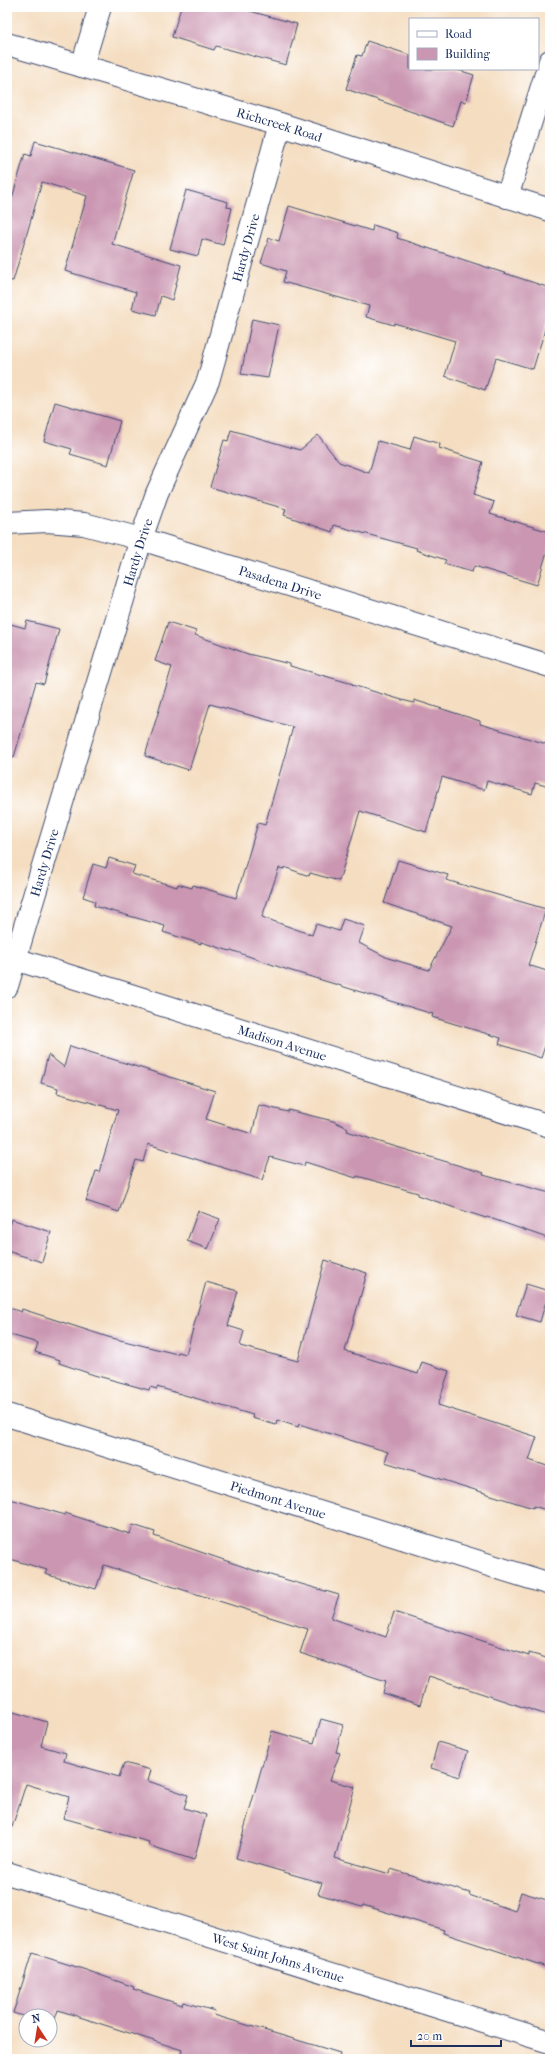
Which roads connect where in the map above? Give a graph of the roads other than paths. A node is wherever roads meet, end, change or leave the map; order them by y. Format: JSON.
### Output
{"nodes":[{"id":1,"x":100,"y":7,"type":"edge"},
{"id":2,"x":7,"y":44,"type":"edge"},
{"id":3,"x":550,"y":61,"type":"edge"},
{"id":4,"x":82,"y":66,"type":"junction"},
{"id":5,"x":280,"y":124,"type":"junction"},
{"id":6,"x":507,"y":197,"type":"junction"},
{"id":7,"x":550,"y":210,"type":"edge"},
{"id":8,"x":7,"y":523,"type":"edge"},
{"id":9,"x":141,"y":539,"type":"junction"},
{"id":10,"x":550,"y":666,"type":"edge"},
{"id":11,"x":15,"y":959,"type":"junction"},
{"id":12,"x":7,"y":986,"type":"edge"},
{"id":13,"x":550,"y":1126,"type":"edge"},
{"id":14,"x":7,"y":1415,"type":"edge"},
{"id":15,"x":550,"y":1584,"type":"edge"},
{"id":16,"x":7,"y":1873,"type":"edge"},
{"id":17,"x":550,"y":2042,"type":"edge"}],
"edges":[{"from":1,"to":4,"type":"street"},
{"from":2,"to":4,"type":"street","name":"Richcreek Road"},
{"from":3,"to":6,"type":"street"},
{"from":4,"to":5,"type":"street","name":"Richcreek Road"},
{"from":5,"to":6,"type":"street","name":"Richcreek Road"},
{"from":5,"to":9,"type":"street","name":"Hardy Drive"},
{"from":6,"to":7,"type":"street","name":"Richcreek Road"},
{"from":8,"to":9,"type":"street","name":"Pasadena Drive"},
{"from":9,"to":10,"type":"street","name":"Pasadena Drive"},
{"from":9,"to":11,"type":"street","name":"Hardy Drive"},
{"from":11,"to":12,"type":"street","name":"Hardy Drive"},
{"from":11,"to":13,"type":"street","name":"Madison Avenue"},
{"from":14,"to":15,"type":"street","name":"Piedmont Avenue"},
{"from":16,"to":17,"type":"street","name":"West Saint Johns Avenue"}]}
